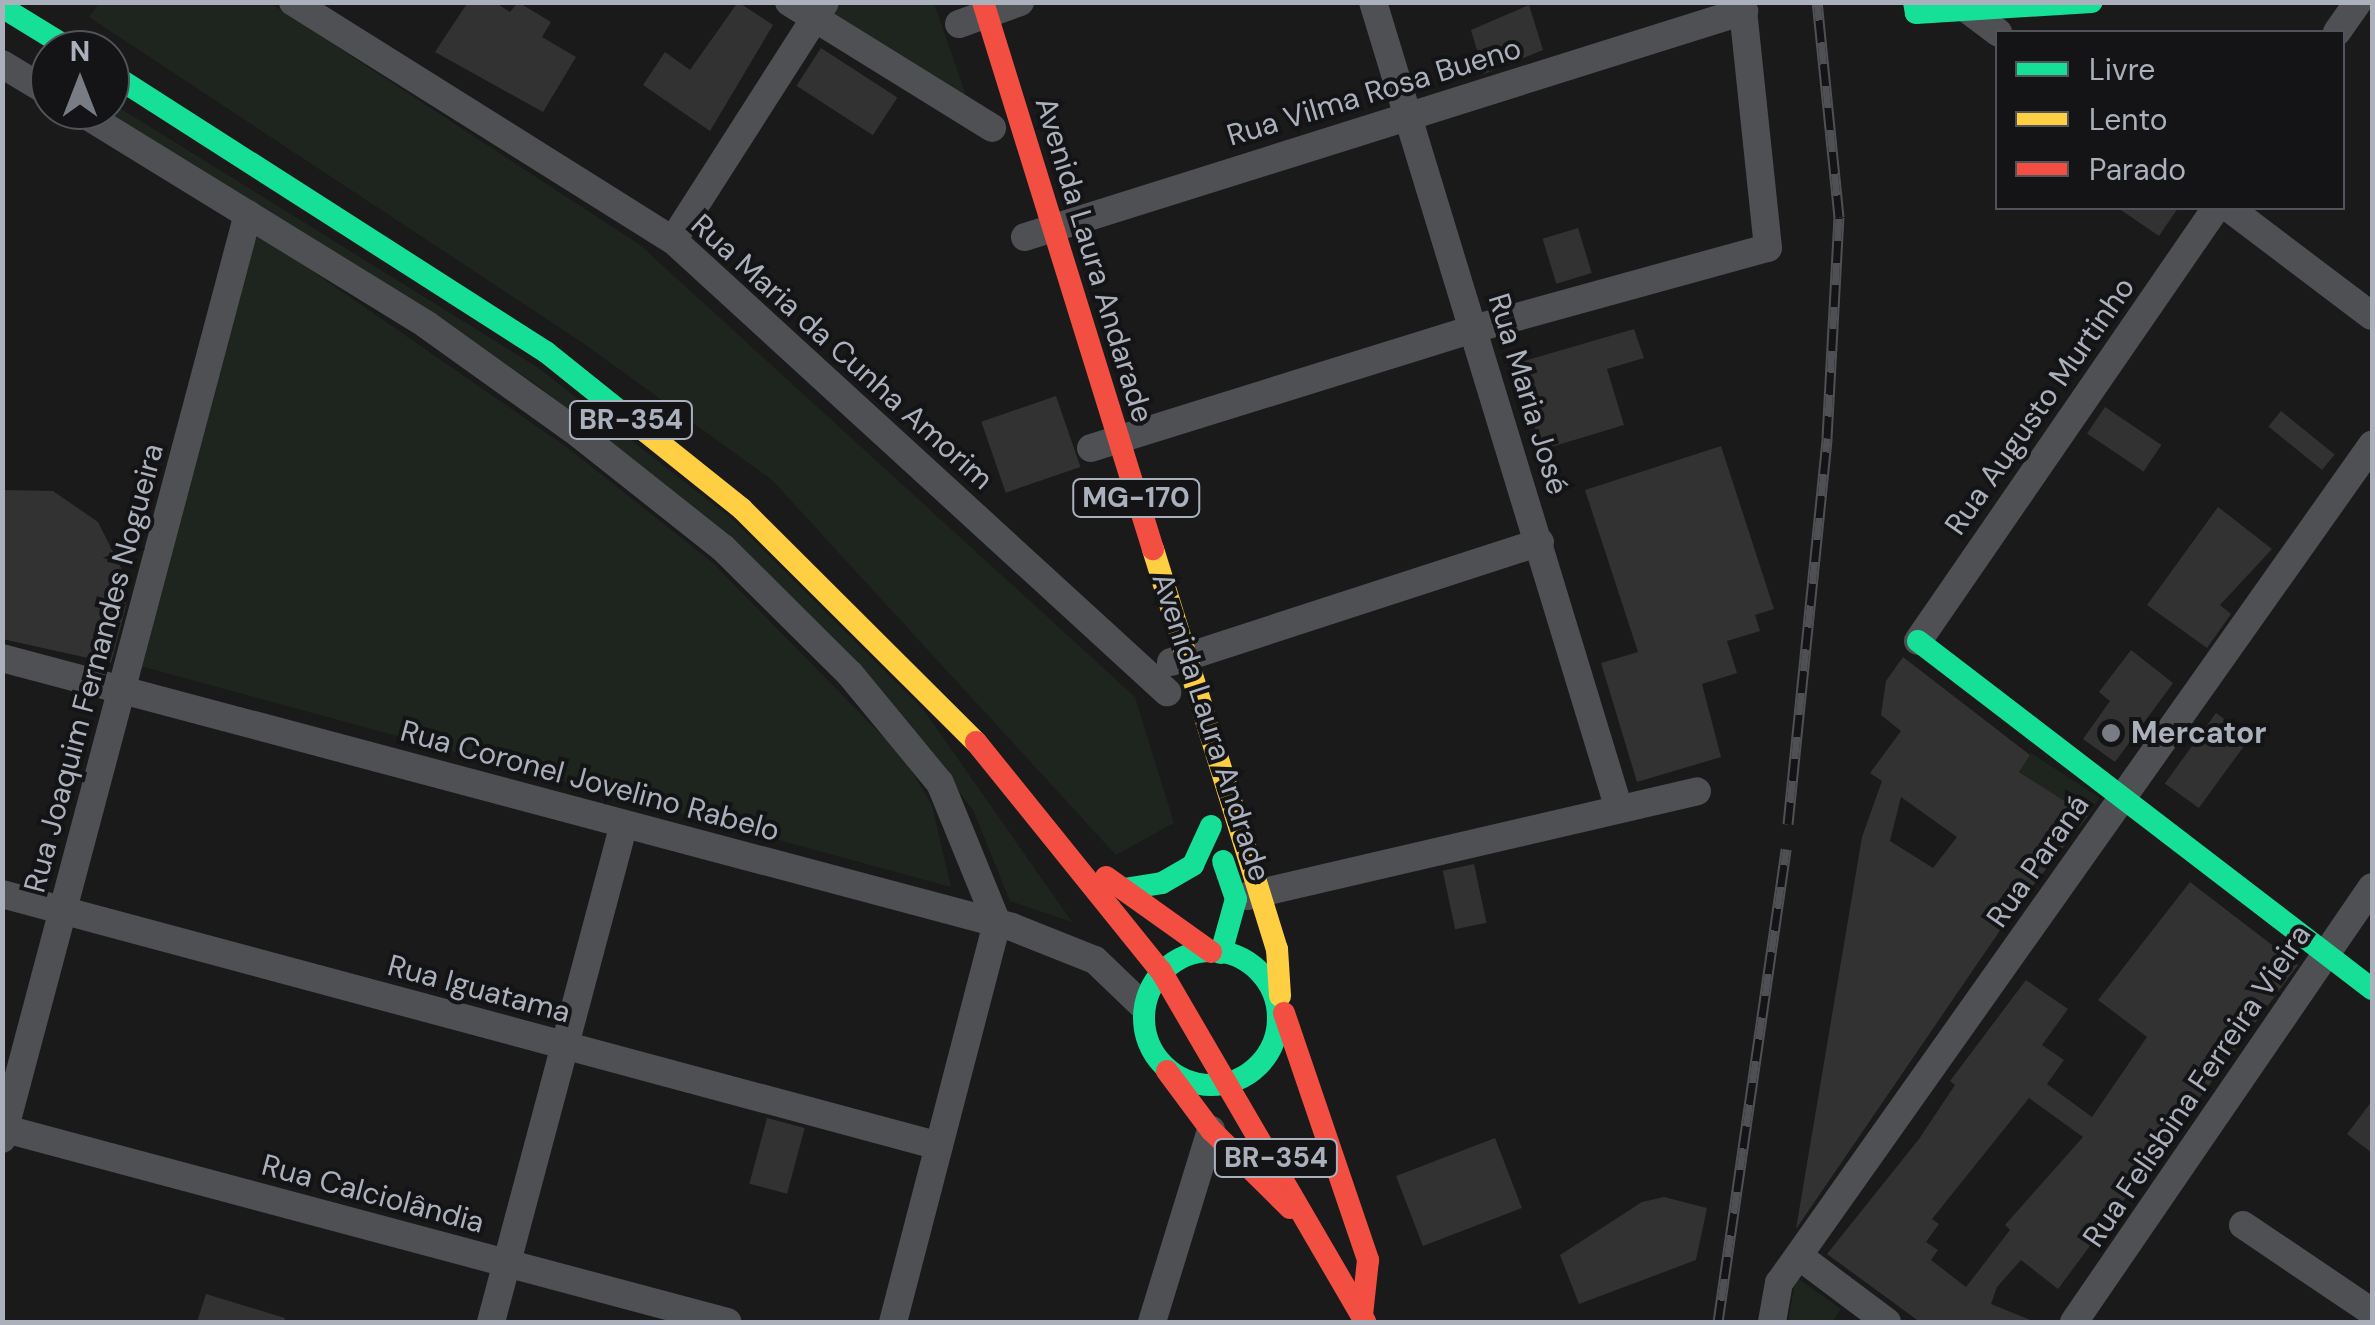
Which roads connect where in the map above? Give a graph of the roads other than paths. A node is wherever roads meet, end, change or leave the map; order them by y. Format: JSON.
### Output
{"nodes":[{"id":1,"x":293,"y":2,"type":"edge"},
{"id":2,"x":789,"y":2,"type":"edge"},
{"id":3,"x":1020,"y":2,"type":"edge"},
{"id":4,"x":1373,"y":2,"type":"edge"},
{"id":5,"x":2092,"y":2,"type":"edge"},
{"id":6,"x":2358,"y":2,"type":"edge"},
{"id":7,"x":2014,"y":5,"type":"edge"},
{"id":8,"x":2,"y":7,"type":"edge"},
{"id":9,"x":1742,"y":7,"type":"edge"},
{"id":10,"x":985,"y":8,"type":"edge"},
{"id":11,"x":1915,"y":8,"type":"edge"},
{"id":12,"x":1967,"y":9,"type":"junction"},
{"id":13,"x":820,"y":10,"type":"edge"},
{"id":14,"x":959,"y":23,"type":"edge"},
{"id":15,"x":39,"y":30,"type":"edge"},
{"id":16,"x":1995,"y":30,"type":"edge"},
{"id":17,"x":2338,"y":30,"type":"edge"},
{"id":18,"x":2,"y":64,"type":"edge"},
{"id":19,"x":30,"y":80,"type":"edge"},
{"id":20,"x":130,"y":87,"type":"edge"},
{"id":21,"x":981,"y":94,"type":"dead end"},
{"id":22,"x":1408,"y":116,"type":"junction"},
{"id":23,"x":111,"y":130,"type":"edge"},
{"id":24,"x":995,"y":137,"type":"joint"},
{"id":25,"x":2215,"y":210,"type":"edge"},
{"id":26,"x":2232,"y":210,"type":"edge"},
{"id":27,"x":248,"y":214,"type":"junction"},
{"id":28,"x":1052,"y":226,"type":"junction"},
{"id":29,"x":1025,"y":237,"type":"dead end"},
{"id":30,"x":673,"y":240,"type":"junction"},
{"id":31,"x":2372,"y":316,"type":"edge"},
{"id":32,"x":1473,"y":328,"type":"junction"},
{"id":33,"x":2372,"y":444,"type":"edge"},
{"id":34,"x":1098,"y":446,"type":"junction"},
{"id":35,"x":1540,"y":542,"type":"junction"},
{"id":36,"x":1918,"y":641,"type":"joint"},
{"id":37,"x":2,"y":658,"type":"edge"},
{"id":38,"x":1168,"y":674,"type":"junction"},
{"id":39,"x":122,"y":690,"type":"junction"},
{"id":40,"x":1697,"y":791,"type":"dead end"},
{"id":41,"x":2123,"y":798,"type":"junction"},
{"id":42,"x":1618,"y":806,"type":"junction"},
{"id":43,"x":624,"y":824,"type":"junction"},
{"id":44,"x":1076,"y":857,"type":"junction"},
{"id":45,"x":2372,"y":886,"type":"edge"},
{"id":46,"x":1124,"y":890,"type":"junction"},
{"id":47,"x":2,"y":894,"type":"edge"},
{"id":48,"x":1247,"y":896,"type":"junction"},
{"id":49,"x":63,"y":910,"type":"junction"},
{"id":50,"x":997,"y":923,"type":"junction"},
{"id":51,"x":1216,"y":952,"type":"junction"},
{"id":52,"x":2327,"y":954,"type":"junction"},
{"id":53,"x":1161,"y":971,"type":"junction"},
{"id":54,"x":2372,"y":989,"type":"edge"},
{"id":55,"x":1282,"y":1004,"type":"junction"},
{"id":56,"x":1142,"y":1005,"type":"junction"},
{"id":57,"x":565,"y":1046,"type":"junction"},
{"id":58,"x":1166,"y":1071,"type":"junction"},
{"id":59,"x":1231,"y":1082,"type":"junction"},
{"id":60,"x":1211,"y":1130,"type":"junction"},
{"id":61,"x":3,"y":1132,"type":"edge"},
{"id":62,"x":939,"y":1146,"type":"junction"},
{"id":63,"x":2243,"y":1224,"type":"dead end"},
{"id":64,"x":1321,"y":1235,"type":"junction"},
{"id":65,"x":1798,"y":1256,"type":"junction"},
{"id":66,"x":507,"y":1263,"type":"junction"},
{"id":67,"x":2372,"y":1312,"type":"edge"},
{"id":68,"x":1363,"y":1319,"type":"edge"},
{"id":69,"x":491,"y":1322,"type":"edge"},
{"id":70,"x":727,"y":1322,"type":"edge"},
{"id":71,"x":893,"y":1322,"type":"edge"},
{"id":72,"x":1152,"y":1322,"type":"edge"},
{"id":73,"x":1772,"y":1322,"type":"edge"},
{"id":74,"x":1887,"y":1322,"type":"edge"},
{"id":75,"x":2074,"y":1322,"type":"edge"}],
"edges":[{"from":1,"to":30,"type":"street","name":"Rua Maria da Cunha Amorim"},
{"from":2,"to":13,"type":"street"},
{"from":3,"to":10,"type":"street"},
{"from":4,"to":22,"type":"street","name":"Rua Maria José"},
{"from":5,"to":7,"type":"main road"},
{"from":6,"to":17,"type":"street"},
{"from":7,"to":12,"type":"main road"},
{"from":8,"to":15,"type":"main road"},
{"from":9,"to":22,"type":"street","name":"Rua Vilma Rosa Bueno"},
{"from":9,"to":32,"type":"street"},
{"from":10,"to":14,"type":"street"},
{"from":10,"to":28,"type":"main road","name":"Avenida Laura Andarade","number":"MG-170"},
{"from":11,"to":12,"type":"main road"},
{"from":12,"to":16,"type":"street"},
{"from":13,"to":24,"type":"street"},
{"from":13,"to":30,"type":"street"},
{"from":18,"to":19,"type":"street"},
{"from":20,"to":44,"type":"main road","number":"BR-354"},
{"from":21,"to":24,"type":"main road"},
{"from":22,"to":28,"type":"street","name":"Rua Vilma Rosa Bueno"},
{"from":22,"to":32,"type":"street","name":"Rua Maria José"},
{"from":23,"to":27,"type":"street"},
{"from":25,"to":36,"type":"street","name":"Rua Augusto Murtinho"},
{"from":26,"to":31,"type":"street"},
{"from":27,"to":39,"type":"street","name":"Rua Joaquim Fernandes Nogueira"},
{"from":27,"to":50,"type":"street"},
{"from":28,"to":29,"type":"street","name":"Rua Vilma Rosa Bueno"},
{"from":28,"to":34,"type":"main road","name":"Avenida Laura Andarade","number":"MG-170"},
{"from":30,"to":38,"type":"street","name":"Rua Maria da Cunha Amorim"},
{"from":32,"to":34,"type":"street"},
{"from":32,"to":35,"type":"street","name":"Rua Maria José"},
{"from":33,"to":41,"type":"street","name":"Rua Paraná"},
{"from":34,"to":38,"type":"main road","name":"Avenida Laura Andarade","number":"MG-170"},
{"from":35,"to":38,"type":"street"},
{"from":35,"to":42,"type":"street","name":"Rua Maria José"},
{"from":36,"to":41,"type":"main road"},
{"from":37,"to":39,"type":"street","name":"Rua Coronel Jovelino Rabelo"},
{"from":38,"to":48,"type":"main road","name":"Avenida Laura Andarade","number":"MG-170"},
{"from":39,"to":43,"type":"street","name":"Rua Coronel Jovelino Rabelo"},
{"from":39,"to":49,"type":"street","name":"Rua Joaquim Fernandes Nogueira"},
{"from":40,"to":42,"type":"street"},
{"from":41,"to":52,"type":"main road"},
{"from":41,"to":65,"type":"street","name":"Rua Paraná"},
{"from":42,"to":48,"type":"street"},
{"from":43,"to":50,"type":"street","name":"Rua Coronel Jovelino Rabelo"},
{"from":43,"to":57,"type":"street"},
{"from":44,"to":46,"type":"main road"},
{"from":44,"to":53,"type":"main road","number":"BR-354"},
{"from":44,"to":56,"type":"main road"},
{"from":45,"to":52,"type":"street","name":"Rua Felisbina Ferreira Vieira"},
{"from":46,"to":48,"type":"main road","name":"Avenida Laura Andrade","number":"MG-170"},
{"from":46,"to":51,"type":"main road"},
{"from":47,"to":49,"type":"street","name":"Rua Iguatama"},
{"from":48,"to":51,"type":"main road","name":"Avenida Laura Andrade"},
{"from":48,"to":55,"type":"main road","name":"Avenida Laura Andarade","number":"MG-170"},
{"from":49,"to":57,"type":"street","name":"Rua Iguatama"},
{"from":49,"to":61,"type":"street","name":"Rua Joaquim Fernandes Nogueira"},
{"from":50,"to":56,"type":"street","name":"Rua Coronel Jovelino Rabelo"},
{"from":50,"to":62,"type":"street"},
{"from":51,"to":53,"type":"main road"},
{"from":51,"to":55,"type":"main road"},
{"from":52,"to":54,"type":"main road"},
{"from":52,"to":75,"type":"street","name":"Rua Felisbina Ferreira Vieira"},
{"from":53,"to":56,"type":"main road"},
{"from":53,"to":59,"type":"main road","number":"BR-354"},
{"from":55,"to":59,"type":"main road"},
{"from":55,"to":68,"type":"main road","name":"Avenida Laura Andarade"},
{"from":56,"to":58,"type":"main road"},
{"from":57,"to":62,"type":"street","name":"Rua Iguatama"},
{"from":57,"to":66,"type":"street"},
{"from":58,"to":59,"type":"main road"},
{"from":58,"to":60,"type":"main road"},
{"from":59,"to":64,"type":"main road","number":"BR-354"},
{"from":60,"to":64,"type":"main road"},
{"from":60,"to":72,"type":"street"},
{"from":61,"to":66,"type":"street","name":"Rua Calciolândia"},
{"from":62,"to":71,"type":"street"},
{"from":63,"to":67,"type":"street"},
{"from":64,"to":68,"type":"main road","number":"BR-354"},
{"from":65,"to":73,"type":"street","name":"Rua Paraná"},
{"from":65,"to":74,"type":"street"},
{"from":66,"to":69,"type":"street"},
{"from":66,"to":70,"type":"street","name":"Rua Calciolândia"}]}
